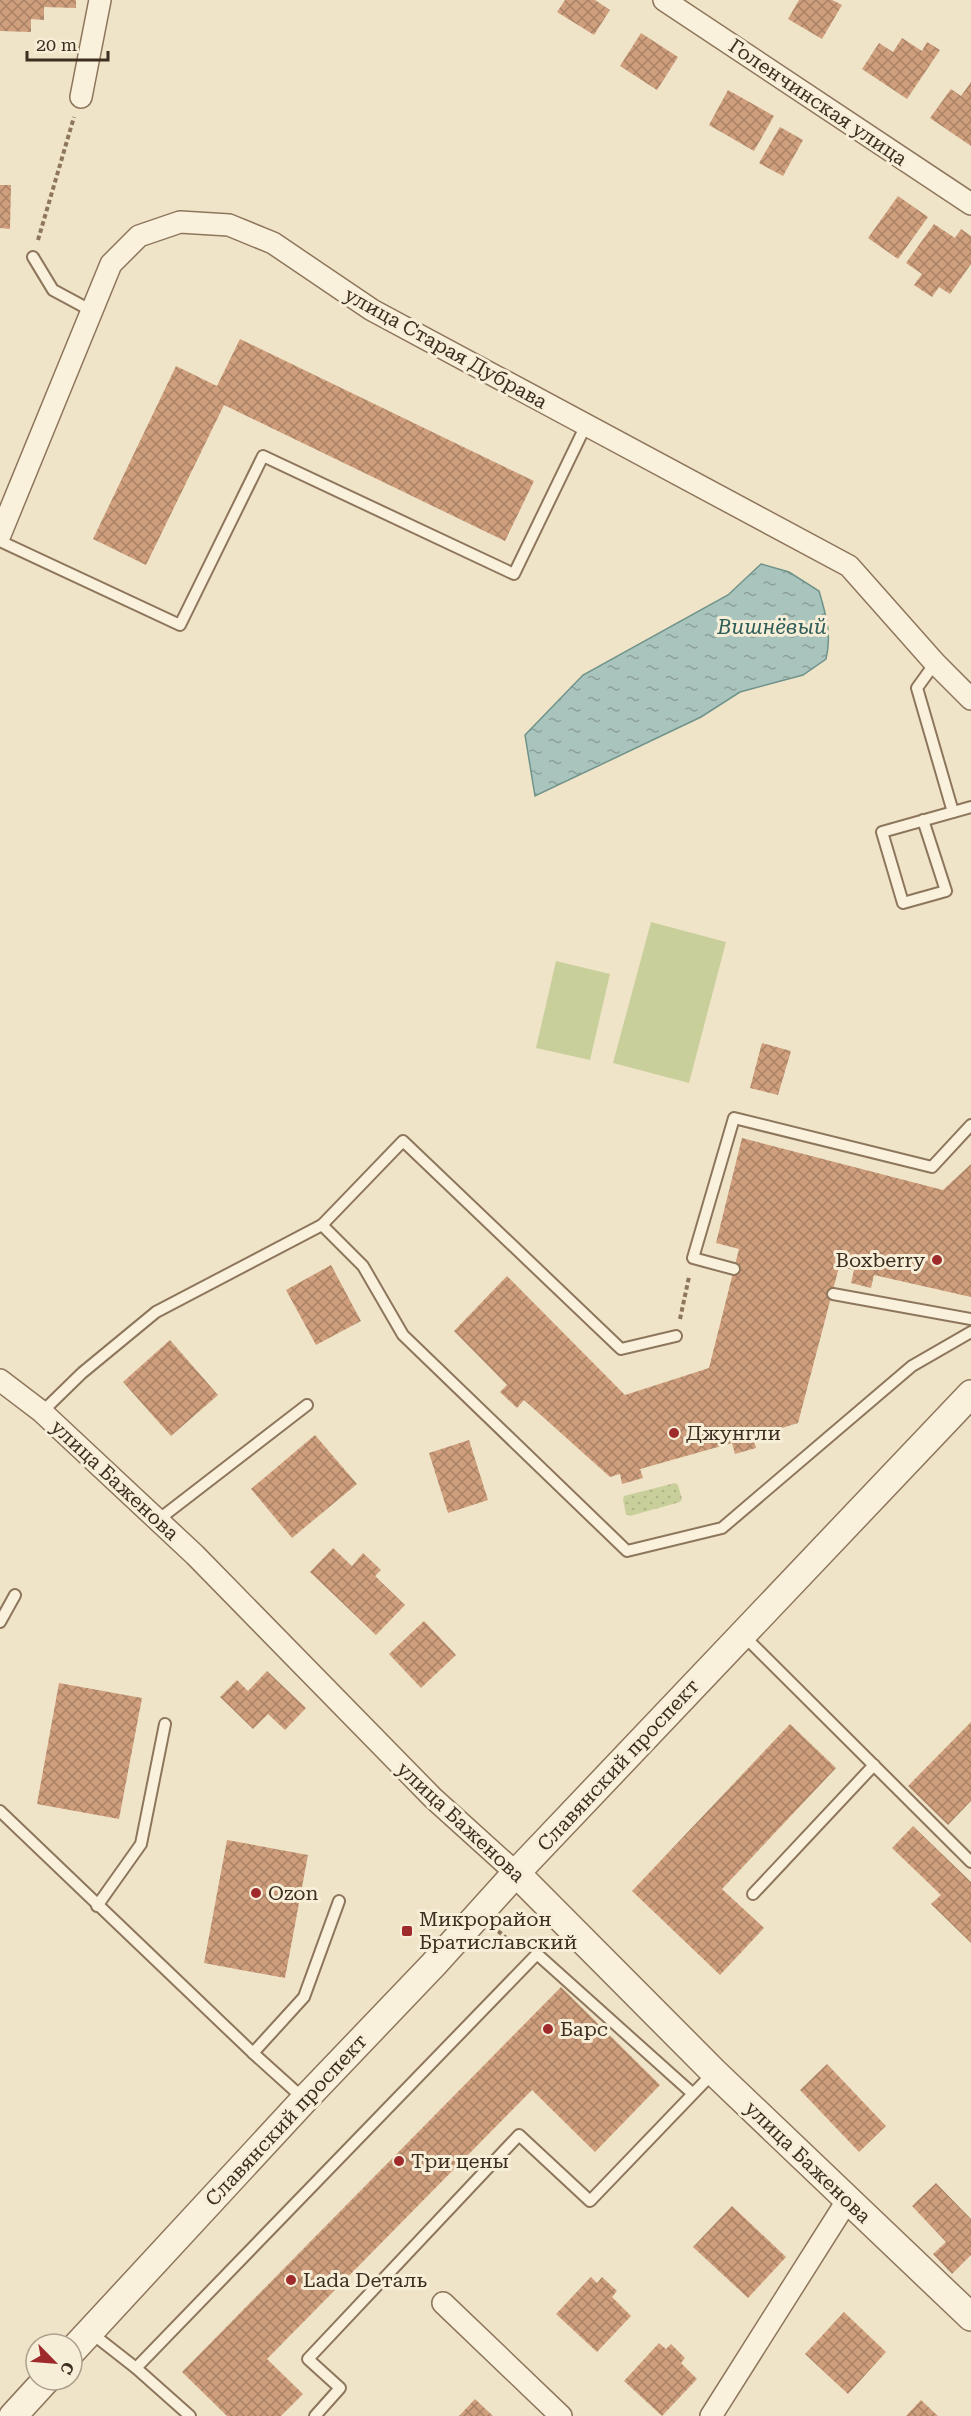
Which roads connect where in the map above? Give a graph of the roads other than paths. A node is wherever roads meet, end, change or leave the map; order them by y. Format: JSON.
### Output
{"nodes":[{"id":1,"x":100,"y":0,"type":"edge"},
{"id":2,"x":664,"y":0,"type":"edge"},
{"id":3,"x":81,"y":97,"type":"road end"},
{"id":4,"x":971,"y":204,"type":"edge"},
{"id":5,"x":33,"y":257,"type":"road end"},
{"id":6,"x":92,"y":311,"type":"junction"},
{"id":7,"x":586,"y":425,"type":"junction"},
{"id":8,"x":0,"y":535,"type":"edge"},
{"id":9,"x":0,"y":541,"type":"edge"},
{"id":10,"x":935,"y":663,"type":"junction"},
{"id":11,"x":971,"y":699,"type":"edge"},
{"id":12,"x":971,"y":807,"type":"edge"},
{"id":13,"x":953,"y":812,"type":"junction"},
{"id":14,"x":923,"y":820,"type":"junction"},
{"id":15,"x":971,"y":1125,"type":"edge"},
{"id":16,"x":322,"y":1225,"type":"junction"},
{"id":17,"x":734,"y":1269,"type":"dead end"},
{"id":18,"x":833,"y":1294,"type":"dead end"},
{"id":19,"x":971,"y":1319,"type":"edge"},
{"id":20,"x":971,"y":1332,"type":"edge"},
{"id":21,"x":676,"y":1336,"type":"dead end"},
{"id":22,"x":1,"y":1379,"type":"edge"},
{"id":23,"x":971,"y":1394,"type":"edge"},
{"id":24,"x":307,"y":1405,"type":"dead end"},
{"id":25,"x":42,"y":1412,"type":"junction"},
{"id":26,"x":158,"y":1520,"type":"junction"},
{"id":27,"x":15,"y":1595,"type":"dead end"},
{"id":28,"x":0,"y":1622,"type":"edge"},
{"id":29,"x":742,"y":1634,"type":"junction"},
{"id":30,"x":165,"y":1724,"type":"dead end"},
{"id":31,"x":874,"y":1765,"type":"junction"},
{"id":32,"x":0,"y":1811,"type":"edge"},
{"id":33,"x":971,"y":1862,"type":"edge"},
{"id":34,"x":516,"y":1873,"type":"junction"},
{"id":35,"x":753,"y":1894,"type":"dead end"},
{"id":36,"x":339,"y":1901,"type":"dead end"},
{"id":37,"x":97,"y":1906,"type":"junction"},
{"id":38,"x":253,"y":2053,"type":"junction"},
{"id":39,"x":714,"y":2072,"type":"junction"},
{"id":40,"x":692,"y":2093,"type":"junction"},
{"id":41,"x":304,"y":2099,"type":"junction"},
{"id":42,"x":847,"y":2201,"type":"junction"},
{"id":43,"x":443,"y":2303,"type":"dead end"},
{"id":44,"x":971,"y":2317,"type":"edge"},
{"id":45,"x":84,"y":2338,"type":"edge"},
{"id":46,"x":84,"y":2342,"type":"edge"},
{"id":47,"x":136,"y":2368,"type":"junction"},
{"id":48,"x":35,"y":2392,"type":"edge"},
{"id":49,"x":13,"y":2416,"type":"edge"},
{"id":50,"x":190,"y":2416,"type":"edge"},
{"id":51,"x":315,"y":2416,"type":"edge"},
{"id":52,"x":561,"y":2416,"type":"edge"},
{"id":53,"x":711,"y":2416,"type":"edge"}],
"edges":[{"from":1,"to":3,"type":"street"},
{"from":2,"to":4,"type":"street","name":"Голенчинская улица"},
{"from":5,"to":6,"type":"lane"},
{"from":6,"to":7,"type":"street","name":"улица Старая Дубрава"},
{"from":6,"to":8,"type":"street","name":"улица Старая Дубрава"},
{"from":7,"to":9,"type":"lane"},
{"from":7,"to":10,"type":"street","name":"улица Старая Дубрава"},
{"from":10,"to":11,"type":"street","name":"улица Старая Дубрава"},
{"from":10,"to":13,"type":"lane"},
{"from":12,"to":13,"type":"lane"},
{"from":13,"to":14,"type":"lane"},
{"from":14,"to":14,"type":"lane"},
{"from":15,"to":17,"type":"lane"},
{"from":16,"to":20,"type":"lane"},
{"from":16,"to":21,"type":"lane"},
{"from":16,"to":25,"type":"lane"},
{"from":18,"to":19,"type":"lane"},
{"from":22,"to":25,"type":"street","name":"улица Баженова"},
{"from":23,"to":29,"type":"street","name":"Славянский проспект"},
{"from":24,"to":26,"type":"lane"},
{"from":25,"to":26,"type":"street","name":"улица Баженова"},
{"from":26,"to":34,"type":"street","name":"улица Баженова"},
{"from":27,"to":28,"type":"lane"},
{"from":29,"to":31,"type":"lane"},
{"from":29,"to":34,"type":"street","name":"Славянский проспект"},
{"from":30,"to":37,"type":"lane"},
{"from":31,"to":33,"type":"lane"},
{"from":31,"to":35,"type":"lane"},
{"from":32,"to":37,"type":"lane"},
{"from":34,"to":39,"type":"street","name":"улица Баженова"},
{"from":34,"to":41,"type":"street","name":"Славянский проспект"},
{"from":36,"to":38,"type":"lane"},
{"from":37,"to":38,"type":"lane"},
{"from":38,"to":41,"type":"lane"},
{"from":39,"to":40,"type":"lane"},
{"from":39,"to":42,"type":"street","name":"улица Баженова"},
{"from":40,"to":47,"type":"lane"},
{"from":40,"to":51,"type":"lane"},
{"from":41,"to":45,"type":"street","name":"Славянский проспект"},
{"from":42,"to":44,"type":"street","name":"улица Баженова"},
{"from":42,"to":53,"type":"street"},
{"from":43,"to":52,"type":"street"},
{"from":46,"to":47,"type":"lane"},
{"from":47,"to":50,"type":"lane"},
{"from":48,"to":49,"type":"street"}]}
